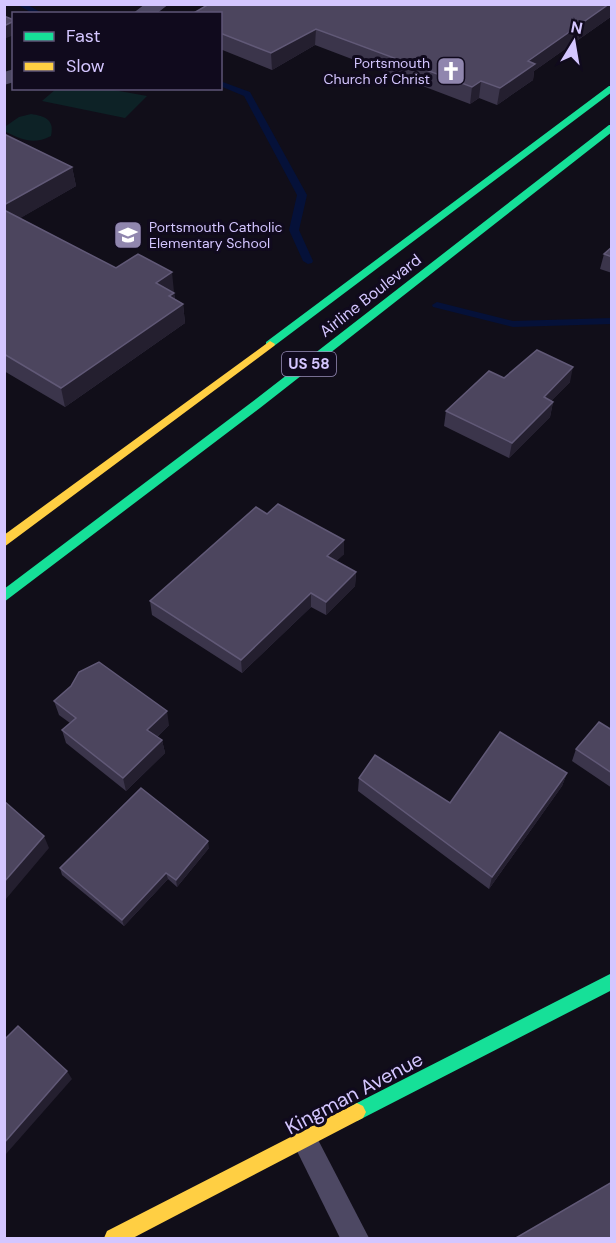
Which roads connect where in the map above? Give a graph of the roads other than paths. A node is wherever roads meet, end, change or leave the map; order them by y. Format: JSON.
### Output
{"nodes":[{"id":1,"x":159,"y":4,"type":"edge"},
{"id":2,"x":145,"y":12,"type":"edge"},
{"id":3,"x":612,"y":88,"type":"edge"},
{"id":4,"x":612,"y":127,"type":"edge"},
{"id":5,"x":4,"y":542,"type":"edge"},
{"id":6,"x":4,"y":597,"type":"edge"},
{"id":7,"x":612,"y":981,"type":"edge"},
{"id":8,"x":305,"y":1141,"type":"junction"},
{"id":9,"x":114,"y":1239,"type":"edge"},
{"id":10,"x":355,"y":1239,"type":"edge"}],
"edges":[{"from":1,"to":2,"type":"street"},
{"from":3,"to":5,"type":"main road","name":"Airline Boulevard","number":"US 58"},
{"from":4,"to":6,"type":"main road","name":"Airline Boulevard","number":"US 58"},
{"from":7,"to":8,"type":"main road","name":"Kingman Avenue"},
{"from":8,"to":9,"type":"main road","name":"Kingman Avenue"},
{"from":8,"to":10,"type":"lane"}]}
